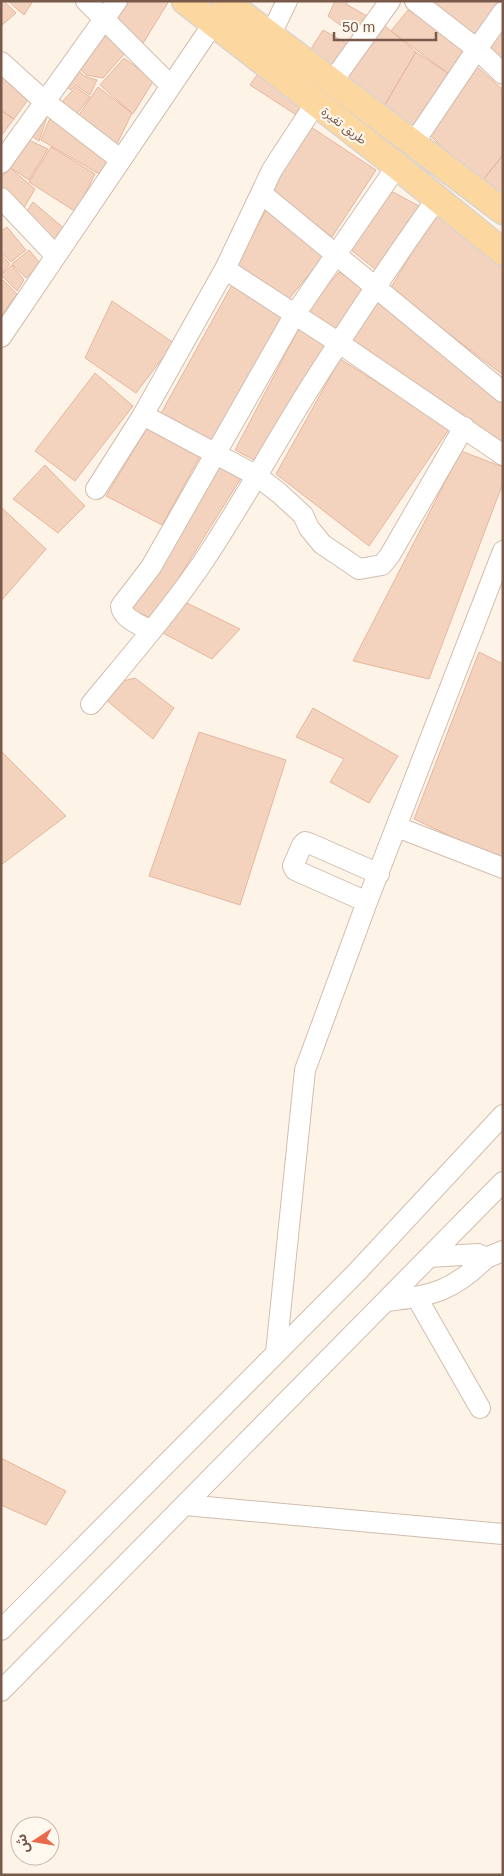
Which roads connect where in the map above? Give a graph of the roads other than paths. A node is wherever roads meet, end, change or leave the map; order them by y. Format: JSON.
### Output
{"nodes":[{"id":1,"x":86,"y":1,"type":"edge"},
{"id":2,"x":117,"y":1,"type":"edge"},
{"id":3,"x":185,"y":1,"type":"edge"},
{"id":4,"x":226,"y":1,"type":"edge"},
{"id":5,"x":287,"y":1,"type":"edge"},
{"id":6,"x":390,"y":1,"type":"edge"},
{"id":7,"x":415,"y":1,"type":"edge"},
{"id":8,"x":503,"y":12,"type":"edge"},
{"id":9,"x":104,"y":18,"type":"junction"},
{"id":10,"x":213,"y":24,"type":"junction"},
{"id":11,"x":270,"y":36,"type":"junction"},
{"id":12,"x":477,"y":49,"type":"junction"},
{"id":13,"x":1,"y":62,"type":"edge"},
{"id":14,"x":503,"y":74,"type":"edge"},
{"id":15,"x":332,"y":82,"type":"junction"},
{"id":16,"x":171,"y":86,"type":"junction"},
{"id":17,"x":44,"y":101,"type":"junction"},
{"id":18,"x":315,"y":104,"type":"junction"},
{"id":19,"x":413,"y":144,"type":"junction"},
{"id":20,"x":121,"y":160,"type":"junction"},
{"id":21,"x":1,"y":163,"type":"edge"},
{"id":22,"x":396,"y":166,"type":"junction"},
{"id":23,"x":261,"y":193,"type":"junction"},
{"id":24,"x":1,"y":198,"type":"edge"},
{"id":25,"x":436,"y":200,"type":"junction"},
{"id":26,"x":503,"y":210,"type":"edge"},
{"id":27,"x":503,"y":252,"type":"edge"},
{"id":28,"x":336,"y":254,"type":"junction"},
{"id":29,"x":56,"y":256,"type":"junction"},
{"id":30,"x":225,"y":269,"type":"junction"},
{"id":31,"x":374,"y":288,"type":"junction"},
{"id":32,"x":295,"y":314,"type":"junction"},
{"id":33,"x":4,"y":330,"type":"edge"},
{"id":34,"x":339,"y":343,"type":"junction"},
{"id":35,"x":503,"y":392,"type":"edge"},
{"id":36,"x":143,"y":415,"type":"junction"},
{"id":37,"x":464,"y":428,"type":"junction"},
{"id":38,"x":215,"y":454,"type":"junction"},
{"id":39,"x":503,"y":455,"type":"edge"},
{"id":40,"x":257,"y":476,"type":"junction"},
{"id":41,"x":96,"y":489,"type":"dead end"},
{"id":42,"x":503,"y":551,"type":"edge"},
{"id":43,"x":151,"y":631,"type":"junction"},
{"id":44,"x":91,"y":704,"type":"dead end"},
{"id":45,"x":397,"y":827,"type":"junction"},
{"id":46,"x":503,"y":868,"type":"edge"},
{"id":47,"x":379,"y":874,"type":"junction"},
{"id":48,"x":367,"y":902,"type":"junction"},
{"id":49,"x":503,"y":1115,"type":"edge"},
{"id":50,"x":503,"y":1182,"type":"edge"},
{"id":51,"x":496,"y":1197,"type":"edge"},
{"id":52,"x":494,"y":1254,"type":"edge"},
{"id":53,"x":429,"y":1257,"type":"junction"},
{"id":54,"x":416,"y":1298,"type":"junction"},
{"id":55,"x":387,"y":1301,"type":"junction"},
{"id":56,"x":276,"y":1353,"type":"junction"},
{"id":57,"x":480,"y":1408,"type":"dead end"},
{"id":58,"x":186,"y":1505,"type":"junction"},
{"id":59,"x":503,"y":1534,"type":"edge"},
{"id":60,"x":1,"y":1630,"type":"edge"},
{"id":61,"x":1,"y":1691,"type":"edge"}],
"edges":[{"from":1,"to":9,"type":"street"},
{"from":2,"to":9,"type":"street"},
{"from":3,"to":10,"type":"main road","name":"طريق تغيرة"},
{"from":4,"to":11,"type":"main road"},
{"from":5,"to":11,"type":"street"},
{"from":6,"to":15,"type":"street"},
{"from":7,"to":12,"type":"street"},
{"from":8,"to":12,"type":"street"},
{"from":9,"to":16,"type":"street"},
{"from":9,"to":17,"type":"street"},
{"from":10,"to":16,"type":"street"},
{"from":10,"to":18,"type":"main road","name":"طريق تغيرة"},
{"from":11,"to":15,"type":"main road"},
{"from":12,"to":14,"type":"street"},
{"from":12,"to":19,"type":"street"},
{"from":13,"to":17,"type":"street"},
{"from":15,"to":19,"type":"main road"},
{"from":16,"to":20,"type":"street"},
{"from":17,"to":20,"type":"street"},
{"from":17,"to":21,"type":"street"},
{"from":18,"to":22,"type":"main road","name":"طريق تغيرة"},
{"from":18,"to":23,"type":"street"},
{"from":19,"to":26,"type":"main road"},
{"from":20,"to":29,"type":"street"},
{"from":22,"to":25,"type":"main road","name":"طريق تغيرة"},
{"from":22,"to":28,"type":"street"},
{"from":23,"to":28,"type":"street"},
{"from":23,"to":30,"type":"street"},
{"from":24,"to":29,"type":"street"},
{"from":25,"to":27,"type":"main road","name":"طريق تغيرة"},
{"from":25,"to":31,"type":"street"},
{"from":28,"to":31,"type":"street"},
{"from":28,"to":32,"type":"street"},
{"from":29,"to":33,"type":"street"},
{"from":30,"to":32,"type":"street"},
{"from":30,"to":36,"type":"street"},
{"from":31,"to":34,"type":"street"},
{"from":31,"to":35,"type":"street"},
{"from":32,"to":34,"type":"street"},
{"from":32,"to":38,"type":"street"},
{"from":34,"to":37,"type":"street"},
{"from":34,"to":40,"type":"street"},
{"from":36,"to":38,"type":"street"},
{"from":36,"to":41,"type":"street"},
{"from":37,"to":39,"type":"street"},
{"from":37,"to":40,"type":"street"},
{"from":38,"to":40,"type":"street"},
{"from":38,"to":43,"type":"street"},
{"from":40,"to":43,"type":"street"},
{"from":42,"to":45,"type":"street"},
{"from":43,"to":44,"type":"street"},
{"from":45,"to":46,"type":"street"},
{"from":45,"to":47,"type":"street"},
{"from":47,"to":48,"type":"street"},
{"from":47,"to":48,"type":"street"},
{"from":48,"to":56,"type":"street"},
{"from":49,"to":56,"type":"street"},
{"from":50,"to":51,"type":"street"},
{"from":51,"to":53,"type":"street"},
{"from":52,"to":53,"type":"street"},
{"from":52,"to":54,"type":"street"},
{"from":53,"to":55,"type":"street"},
{"from":54,"to":55,"type":"street"},
{"from":54,"to":57,"type":"street"},
{"from":55,"to":58,"type":"street"},
{"from":56,"to":60,"type":"street"},
{"from":58,"to":59,"type":"street"},
{"from":58,"to":61,"type":"street"}]}
